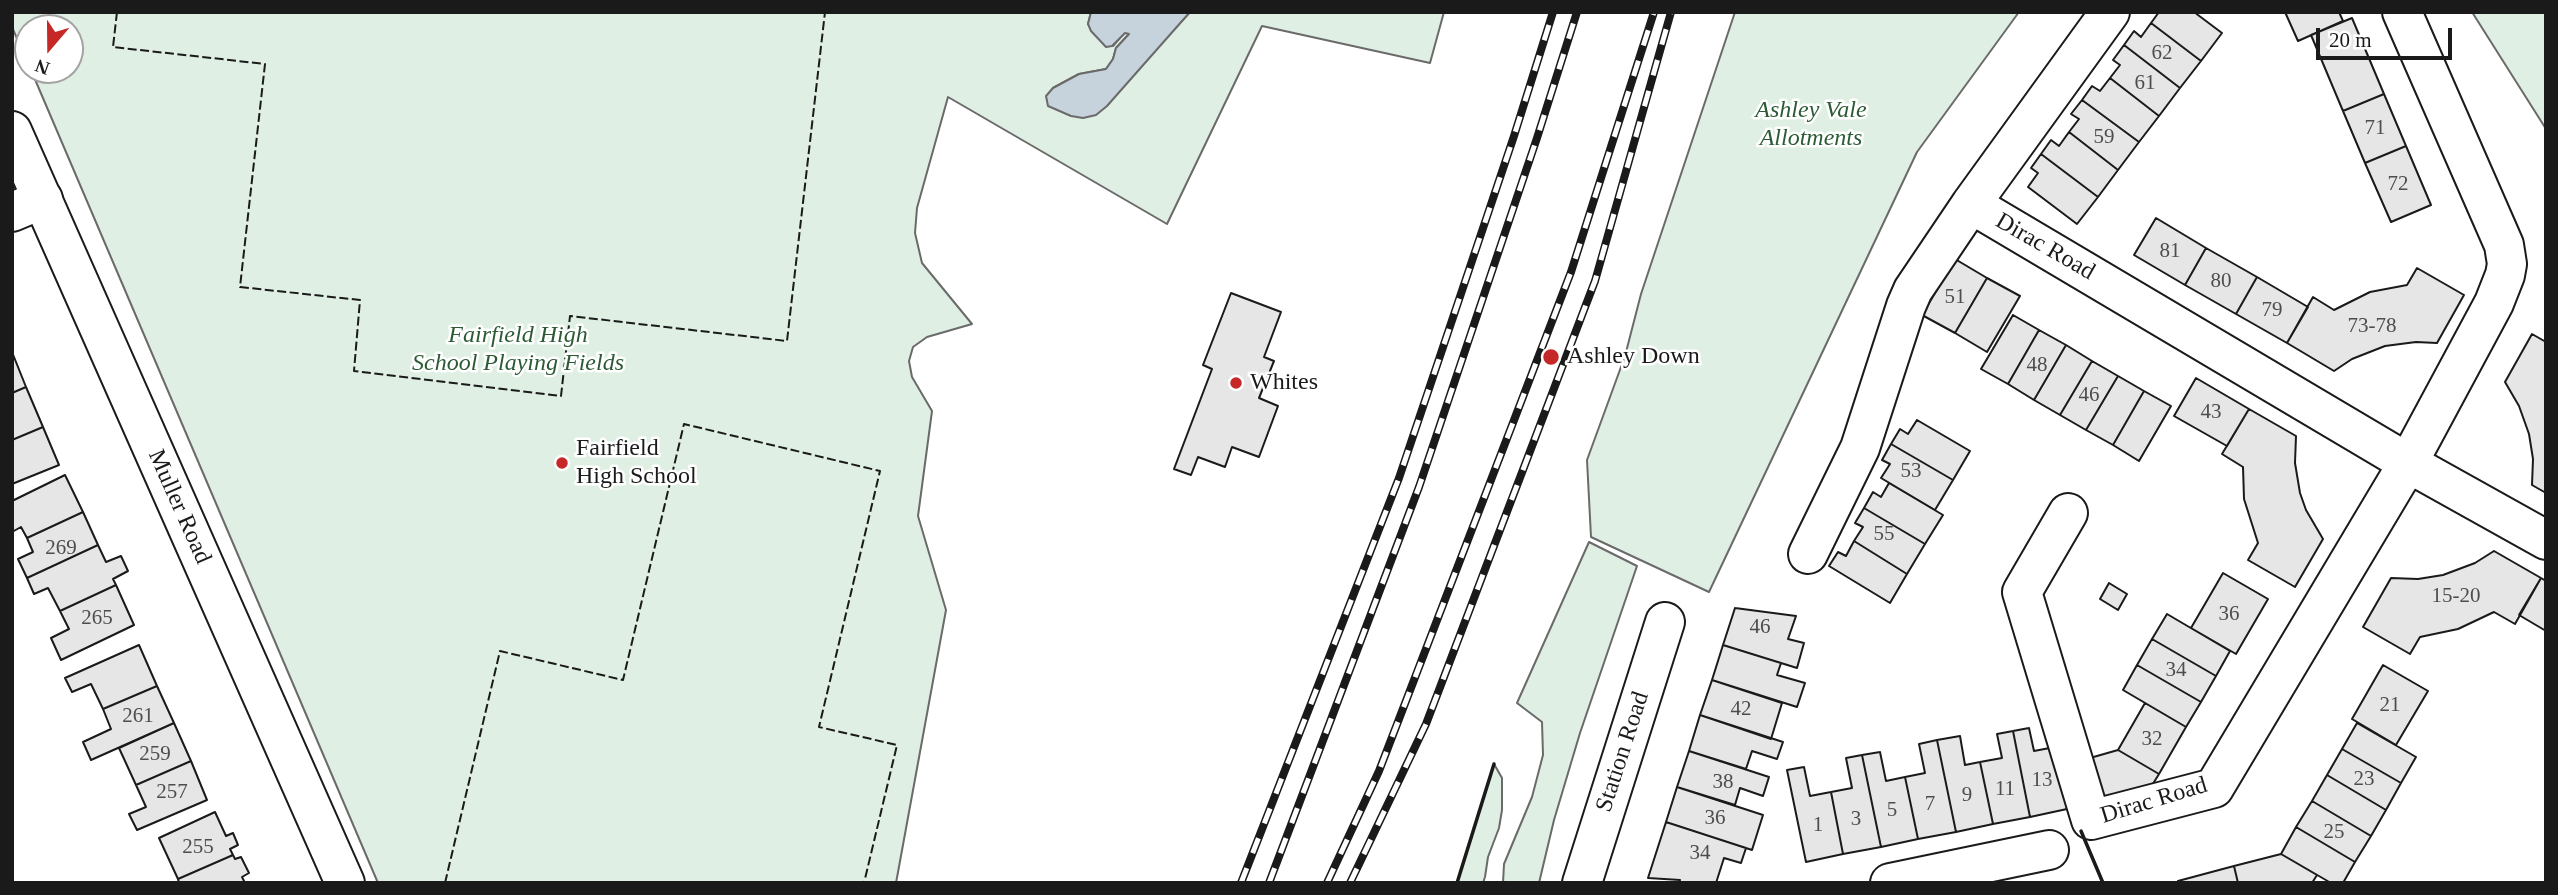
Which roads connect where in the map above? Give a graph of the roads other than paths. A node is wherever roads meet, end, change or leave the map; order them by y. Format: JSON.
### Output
{"nodes":[{"id":1,"x":2110,"y":12,"type":"edge"},
{"id":2,"x":2402,"y":12,"type":"edge"},
{"id":3,"x":12,"y":131,"type":"edge"},
{"id":4,"x":1971,"y":204,"type":"junction"},
{"id":5,"x":27,"y":205,"type":"edge"},
{"id":6,"x":2408,"y":463,"type":"junction"},
{"id":7,"x":2068,"y":513,"type":"dead end"},
{"id":8,"x":2546,"y":540,"type":"edge"},
{"id":9,"x":1808,"y":554,"type":"dead end"},
{"id":10,"x":1665,"y":622,"type":"dead end"},
{"id":11,"x":2049,"y":850,"type":"dead end"},
{"id":12,"x":345,"y":883,"type":"edge"},
{"id":13,"x":1582,"y":883,"type":"edge"},
{"id":14,"x":1890,"y":883,"type":"edge"}],
"edges":[{"from":1,"to":4,"type":"street","name":"Dirac Road"},
{"from":2,"to":6,"type":"street","name":"Dirac Road"},
{"from":3,"to":5,"type":"street","name":"Muller Road"},
{"from":4,"to":6,"type":"street","name":"Dirac Road"},
{"from":4,"to":9,"type":"street","name":"Dirac Road"},
{"from":5,"to":12,"type":"street","name":"Muller Road"},
{"from":6,"to":7,"type":"street","name":"Dirac Road"},
{"from":6,"to":8,"type":"street","name":"Dirac Road"},
{"from":10,"to":13,"type":"street","name":"Station Road"},
{"from":11,"to":14,"type":"street"}]}
